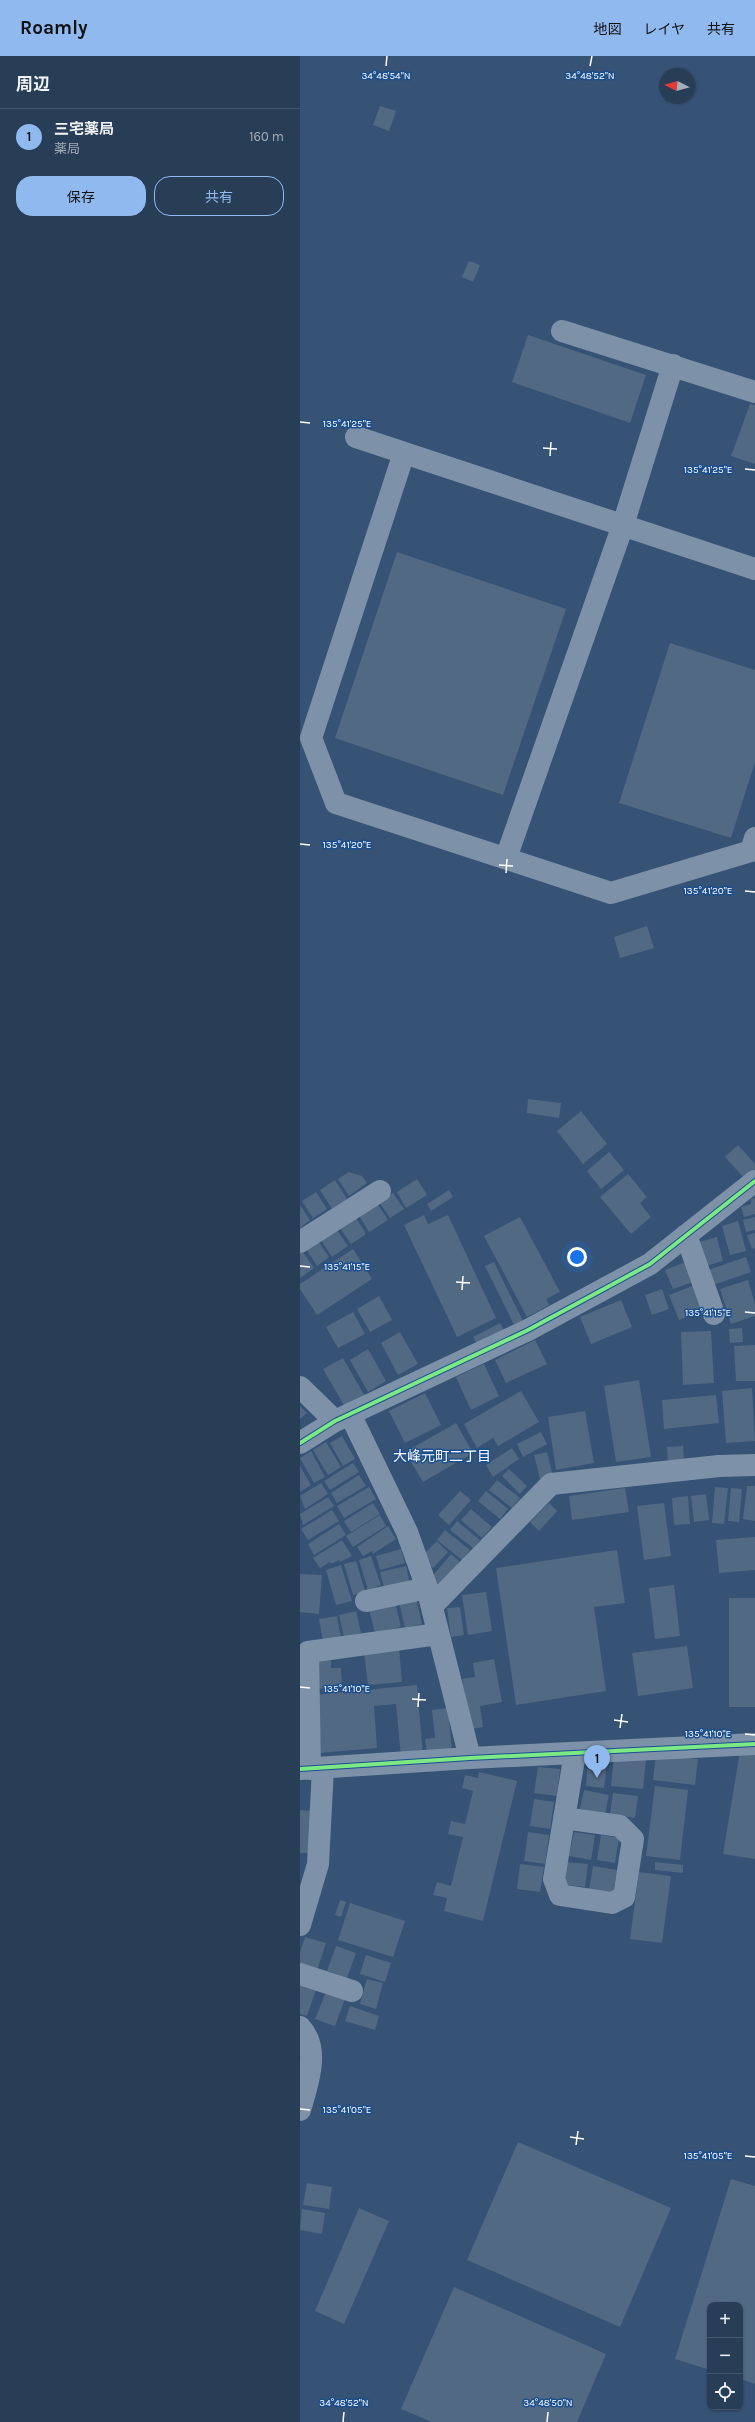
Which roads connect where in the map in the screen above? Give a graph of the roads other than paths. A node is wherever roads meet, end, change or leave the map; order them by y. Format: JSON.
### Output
{"nodes":[{"id":1,"x":562,"y":331,"type":"dead end"},
{"id":2,"x":673,"y":365,"type":"junction"},
{"id":3,"x":755,"y":392,"type":"edge"},
{"id":4,"x":356,"y":437,"type":"dead end"},
{"id":5,"x":404,"y":453,"type":"junction"},
{"id":6,"x":623,"y":525,"type":"junction"},
{"id":7,"x":755,"y":569,"type":"edge"},
{"id":8,"x":755,"y":838,"type":"edge"},
{"id":9,"x":506,"y":858,"type":"junction"},
{"id":10,"x":755,"y":1181,"type":"edge"},
{"id":11,"x":380,"y":1191,"type":"dead end"},
{"id":12,"x":686,"y":1235,"type":"junction"},
{"id":13,"x":300,"y":1242,"type":"edge"},
{"id":14,"x":714,"y":1314,"type":"dead end"},
{"id":15,"x":300,"y":1387,"type":"edge"},
{"id":16,"x":342,"y":1418,"type":"junction"},
{"id":17,"x":300,"y":1443,"type":"edge"},
{"id":18,"x":755,"y":1466,"type":"edge"},
{"id":19,"x":430,"y":1597,"type":"junction"},
{"id":20,"x":366,"y":1601,"type":"dead end"},
{"id":21,"x":438,"y":1634,"type":"junction"},
{"id":22,"x":755,"y":1744,"type":"edge"},
{"id":23,"x":575,"y":1753,"type":"junction"},
{"id":24,"x":470,"y":1758,"type":"junction"},
{"id":25,"x":311,"y":1769,"type":"edge"},
{"id":26,"x":564,"y":1818,"type":"junction"},
{"id":27,"x":300,"y":1925,"type":"edge"},
{"id":28,"x":300,"y":1974,"type":"edge"},
{"id":29,"x":352,"y":1991,"type":"dead end"},
{"id":30,"x":300,"y":2027,"type":"edge"},
{"id":31,"x":300,"y":2110,"type":"edge"}],
"edges":[{"from":1,"to":2,"type":"street"},
{"from":2,"to":3,"type":"street"},
{"from":2,"to":6,"type":"street"},
{"from":4,"to":5,"type":"street"},
{"from":5,"to":6,"type":"street"},
{"from":5,"to":9,"type":"street"},
{"from":6,"to":7,"type":"street"},
{"from":6,"to":9,"type":"street"},
{"from":8,"to":9,"type":"street"},
{"from":10,"to":12,"type":"street"},
{"from":11,"to":13,"type":"street"},
{"from":12,"to":14,"type":"street"},
{"from":12,"to":16,"type":"street"},
{"from":15,"to":16,"type":"street"},
{"from":16,"to":17,"type":"street"},
{"from":16,"to":19,"type":"street"},
{"from":18,"to":19,"type":"street"},
{"from":19,"to":20,"type":"street"},
{"from":19,"to":21,"type":"street"},
{"from":21,"to":24,"type":"street"},
{"from":21,"to":25,"type":"street"},
{"from":22,"to":23,"type":"street"},
{"from":23,"to":24,"type":"street"},
{"from":23,"to":26,"type":"street"},
{"from":24,"to":25,"type":"street"},
{"from":25,"to":27,"type":"street"},
{"from":26,"to":26,"type":"street"},
{"from":28,"to":29,"type":"street"},
{"from":30,"to":31,"type":"street"}]}
